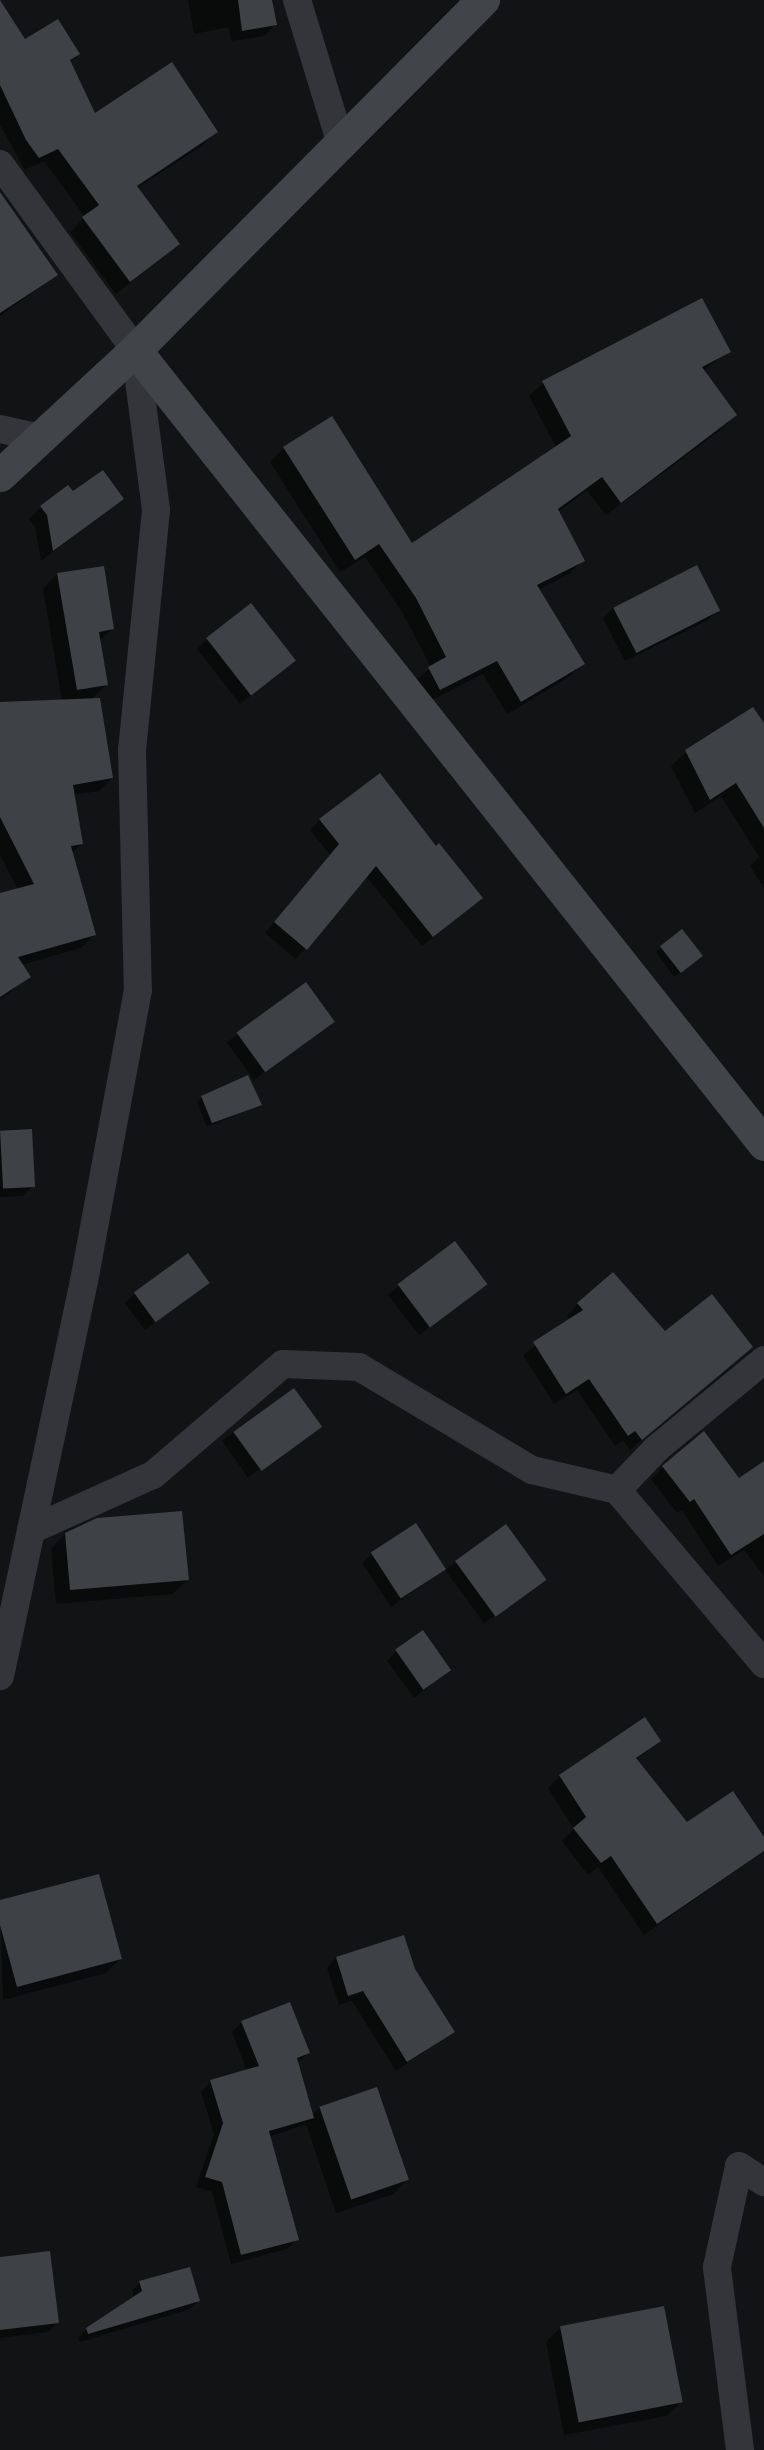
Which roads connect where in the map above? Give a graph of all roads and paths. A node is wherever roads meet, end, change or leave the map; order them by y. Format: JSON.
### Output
{"nodes":[{"id":1,"x":297,"y":0,"type":"edge"},
{"id":2,"x":483,"y":0,"type":"edge"},
{"id":3,"x":341,"y":144,"type":"junction"},
{"id":4,"x":0,"y":164,"type":"edge"},
{"id":5,"x":135,"y":350,"type":"junction"},
{"id":6,"x":0,"y":429,"type":"edge"},
{"id":7,"x":40,"y":438,"type":"junction"},
{"id":8,"x":0,"y":475,"type":"edge"},
{"id":9,"x":764,"y":1144,"type":"edge"},
{"id":10,"x":764,"y":1360,"type":"edge"},
{"id":11,"x":617,"y":1490,"type":"junction"},
{"id":12,"x":31,"y":1530,"type":"junction"},
{"id":13,"x":764,"y":1664,"type":"edge"},
{"id":14,"x":0,"y":1676,"type":"edge"},
{"id":15,"x":764,"y":2182,"type":"edge"},
{"id":16,"x":740,"y":2450,"type":"edge"}],
"edges":[{"from":1,"to":3,"type":"street"},
{"from":2,"to":3,"type":"street"},
{"from":3,"to":5,"type":"street"},
{"from":4,"to":5,"type":"street"},
{"from":5,"to":7,"type":"street"},
{"from":5,"to":9,"type":"street"},
{"from":5,"to":12,"type":"street"},
{"from":6,"to":7,"type":"street"},
{"from":7,"to":8,"type":"street"},
{"from":10,"to":11,"type":"street"},
{"from":11,"to":12,"type":"street"},
{"from":11,"to":13,"type":"street"},
{"from":12,"to":14,"type":"street"},
{"from":15,"to":16,"type":"street"}]}
